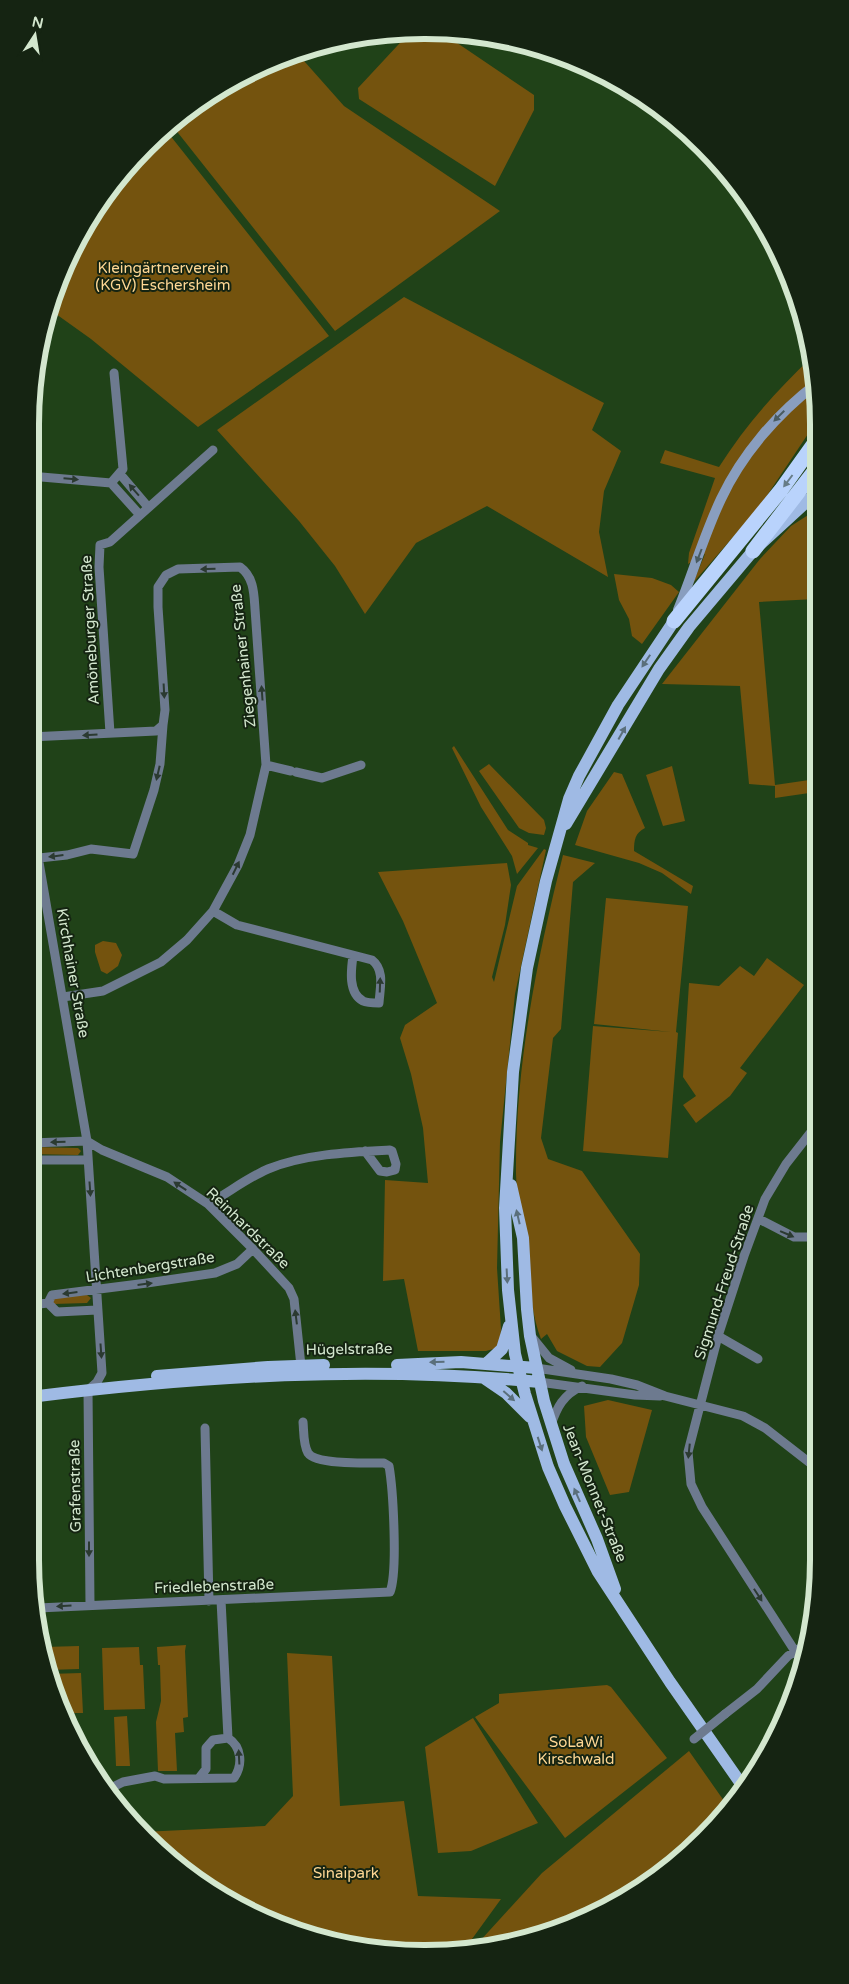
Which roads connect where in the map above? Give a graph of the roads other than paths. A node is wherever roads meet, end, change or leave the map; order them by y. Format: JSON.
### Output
{"nodes":[{"id":1,"x":114,"y":374,"type":"dead end"},
{"id":2,"x":808,"y":390,"type":"edge"},
{"id":3,"x":810,"y":449,"type":"edge"},
{"id":4,"x":212,"y":450,"type":"dead end"},
{"id":5,"x":120,"y":474,"type":"junction"},
{"id":6,"x":39,"y":477,"type":"edge"},
{"id":7,"x":810,"y":477,"type":"edge"},
{"id":8,"x":111,"y":483,"type":"junction"},
{"id":9,"x":810,"y":498,"type":"edge"},
{"id":10,"x":148,"y":507,"type":"junction"},
{"id":11,"x":139,"y":514,"type":"junction"},
{"id":12,"x":753,"y":550,"type":"junction"},
{"id":13,"x":674,"y":621,"type":"junction"},
{"id":14,"x":159,"y":728,"type":"junction"},
{"id":15,"x":110,"y":733,"type":"junction"},
{"id":16,"x":39,"y":737,"type":"edge"},
{"id":17,"x":266,"y":765,"type":"junction"},
{"id":18,"x":361,"y":765,"type":"dead end"},
{"id":19,"x":560,"y":833,"type":"junction"},
{"id":20,"x":39,"y":858,"type":"joint"},
{"id":21,"x":213,"y":911,"type":"junction"},
{"id":22,"x":352,"y":956,"type":"junction"},
{"id":23,"x":63,"y":997,"type":"junction"},
{"id":24,"x":810,"y":1132,"type":"edge"},
{"id":25,"x":87,"y":1141,"type":"junction"},
{"id":26,"x":39,"y":1143,"type":"edge"},
{"id":27,"x":365,"y":1151,"type":"dead end"},
{"id":28,"x":39,"y":1160,"type":"edge"},
{"id":29,"x":88,"y":1160,"type":"junction"},
{"id":30,"x":508,"y":1170,"type":"junction"},
{"id":31,"x":208,"y":1204,"type":"junction"},
{"id":32,"x":759,"y":1219,"type":"junction"},
{"id":33,"x":810,"y":1237,"type":"edge"},
{"id":34,"x":253,"y":1249,"type":"junction"},
{"id":35,"x":96,"y":1290,"type":"junction"},
{"id":36,"x":48,"y":1303,"type":"junction"},
{"id":37,"x":39,"y":1304,"type":"edge"},
{"id":38,"x":97,"y":1310,"type":"junction"},
{"id":39,"x":511,"y":1321,"type":"junction"},
{"id":40,"x":530,"y":1336,"type":"junction"},
{"id":41,"x":718,"y":1336,"type":"junction"},
{"id":42,"x":758,"y":1359,"type":"dead end"},
{"id":43,"x":486,"y":1364,"type":"junction"},
{"id":44,"x":301,"y":1366,"type":"junction"},
{"id":45,"x":518,"y":1366,"type":"junction"},
{"id":46,"x":536,"y":1368,"type":"junction"},
{"id":47,"x":578,"y":1374,"type":"junction"},
{"id":48,"x":276,"y":1376,"type":"junction"},
{"id":49,"x":482,"y":1377,"type":"junction"},
{"id":50,"x":521,"y":1380,"type":"junction"},
{"id":51,"x":539,"y":1382,"type":"junction"},
{"id":52,"x":100,"y":1383,"type":"junction"},
{"id":53,"x":582,"y":1386,"type":"junction"},
{"id":54,"x":39,"y":1388,"type":"edge"},
{"id":55,"x":39,"y":1395,"type":"edge"},
{"id":56,"x":665,"y":1396,"type":"junction"},
{"id":57,"x":700,"y":1404,"type":"junction"},
{"id":58,"x":532,"y":1420,"type":"junction"},
{"id":59,"x":303,"y":1422,"type":"dead end"},
{"id":60,"x":551,"y":1426,"type":"junction"},
{"id":61,"x":205,"y":1428,"type":"dead end"},
{"id":62,"x":810,"y":1463,"type":"edge"},
{"id":63,"x":221,"y":1600,"type":"junction"},
{"id":64,"x":208,"y":1601,"type":"junction"},
{"id":65,"x":618,"y":1601,"type":"junction"},
{"id":66,"x":90,"y":1605,"type":"junction"},
{"id":67,"x":42,"y":1608,"type":"edge"},
{"id":68,"x":800,"y":1648,"type":"edge"},
{"id":69,"x":795,"y":1651,"type":"junction"},
{"id":70,"x":798,"y":1656,"type":"edge"},
{"id":71,"x":228,"y":1738,"type":"junction"},
{"id":72,"x":694,"y":1739,"type":"dead end"},
{"id":73,"x":206,"y":1769,"type":"junction"},
{"id":74,"x":199,"y":1778,"type":"junction"},
{"id":75,"x":215,"y":1778,"type":"junction"},
{"id":76,"x":740,"y":1782,"type":"edge"},
{"id":77,"x":113,"y":1787,"type":"edge"}],
"edges":[{"from":1,"to":5,"type":"street"},
{"from":2,"to":13,"type":"main road","one_way":true},
{"from":3,"to":13,"type":"highway","one_way":true},
{"from":4,"to":10,"type":"street"},
{"from":5,"to":8,"type":"street"},
{"from":10,"to":5,"type":"street","one_way":true},
{"from":6,"to":8,"type":"street","one_way":true},
{"from":7,"to":12,"type":"highway"},
{"from":8,"to":11,"type":"street"},
{"from":9,"to":12,"type":"main road"},
{"from":10,"to":11,"type":"street"},
{"from":11,"to":15,"type":"street","name":"Amöneburger Straße"},
{"from":19,"to":12,"type":"main road","one_way":true},
{"from":13,"to":19,"type":"main road","one_way":true},
{"from":14,"to":15,"type":"street"},
{"from":17,"to":14,"type":"street","name":"Ziegenhainer Straße","one_way":true},
{"from":14,"to":20,"type":"street","name":"Ziegenhainer Straße","one_way":true},
{"from":15,"to":16,"type":"street","one_way":true},
{"from":17,"to":18,"type":"street"},
{"from":21,"to":17,"type":"street","name":"Ziegenhainer Straße","one_way":true},
{"from":19,"to":30,"type":"main road"},
{"from":20,"to":23,"type":"street","name":"Kirchhainer Straße"},
{"from":21,"to":22,"type":"street"},
{"from":21,"to":23,"type":"street","name":"Ziegenhainer Straße"},
{"from":22,"to":22,"type":"street","one_way":true},
{"from":23,"to":25,"type":"street","name":"Kirchhainer Straße"},
{"from":24,"to":32,"type":"street","name":"Sigmund-Freud-Straße"},
{"from":25,"to":26,"type":"street","one_way":true},
{"from":25,"to":29,"type":"street","name":"Grafenstraße"},
{"from":31,"to":25,"type":"street","name":"Reinhardstraße","one_way":true},
{"from":27,"to":31,"type":"street"},
{"from":28,"to":29,"type":"street"},
{"from":29,"to":35,"type":"street","name":"Grafenstraße","one_way":true},
{"from":30,"to":39,"type":"main road","name":"Jean-Monnet-Straße","one_way":true},
{"from":40,"to":30,"type":"main road","name":"Jean-Monnet-Straße","one_way":true},
{"from":31,"to":34,"type":"street","name":"Reinhardstraße"},
{"from":32,"to":33,"type":"street","one_way":true},
{"from":32,"to":41,"type":"street","name":"Sigmund-Freud-Straße"},
{"from":35,"to":34,"type":"street","name":"Lichtenbergstraße","one_way":true},
{"from":44,"to":34,"type":"street","name":"Reinhardstraße","one_way":true},
{"from":35,"to":36,"type":"street","name":"Lichtenbergstraße","one_way":true},
{"from":35,"to":38,"type":"street","name":"Grafenstraße"},
{"from":36,"to":37,"type":"street","name":"Lichtenbergstraße"},
{"from":36,"to":38,"type":"street","name":"Lichtenbergstraße"},
{"from":38,"to":52,"type":"street","name":"Grafenstraße","one_way":true},
{"from":39,"to":43,"type":"main road"},
{"from":39,"to":45,"type":"main road","name":"Jean-Monnet-Straße"},
{"from":40,"to":46,"type":"main road","name":"Jean-Monnet-Straße"},
{"from":40,"to":47,"type":"street"},
{"from":41,"to":42,"type":"street"},
{"from":41,"to":57,"type":"street","name":"Sigmund-Freud-Straße"},
{"from":43,"to":44,"type":"main road","name":"Hügelstraße","one_way":true},
{"from":43,"to":45,"type":"main road","name":"Hügelstraße"},
{"from":44,"to":48,"type":"main road"},
{"from":44,"to":52,"type":"main road","name":"Hügelstraße"},
{"from":45,"to":46,"type":"main road","name":"Hügelstraße"},
{"from":45,"to":50,"type":"main road","name":"Jean-Monnet-Straße"},
{"from":46,"to":47,"type":"street","name":"Hügelstraße"},
{"from":46,"to":51,"type":"main road","name":"Jean-Monnet-Straße"},
{"from":47,"to":56,"type":"street","name":"Hügelstraße"},
{"from":48,"to":49,"type":"main road","name":"Hügelstraße"},
{"from":48,"to":52,"type":"main road","name":"Hügelstraße"},
{"from":49,"to":50,"type":"main road","name":"Hügelstraße"},
{"from":49,"to":58,"type":"main road","one_way":true},
{"from":50,"to":51,"type":"main road","name":"Hügelstraße"},
{"from":50,"to":58,"type":"main road","name":"Jean-Monnet-Straße"},
{"from":51,"to":53,"type":"street","name":"Hügelstraße"},
{"from":51,"to":60,"type":"main road","name":"Jean-Monnet-Straße"},
{"from":52,"to":54,"type":"main road","name":"Hügelstraße"},
{"from":52,"to":55,"type":"main road","name":"Hügelstraße"},
{"from":52,"to":66,"type":"street","name":"Grafenstraße","one_way":true},
{"from":53,"to":56,"type":"street","name":"Hügelstraße"},
{"from":53,"to":60,"type":"street"},
{"from":56,"to":57,"type":"street","name":"Hügelstraße"},
{"from":57,"to":62,"type":"street","name":"Hügelstraße"},
{"from":57,"to":69,"type":"street","name":"Sigmund-Freud-Straße","one_way":true},
{"from":58,"to":65,"type":"main road","name":"Jean-Monnet-Straße","one_way":true},
{"from":59,"to":63,"type":"street","name":"Friedlebenstraße"},
{"from":65,"to":60,"type":"main road","name":"Jean-Monnet-Straße","one_way":true},
{"from":61,"to":64,"type":"street"},
{"from":63,"to":64,"type":"street","name":"Friedlebenstraße"},
{"from":63,"to":71,"type":"street"},
{"from":64,"to":66,"type":"street","name":"Friedlebenstraße"},
{"from":65,"to":76,"type":"main road","name":"Jean-Monnet-Straße"},
{"from":66,"to":67,"type":"street","name":"Friedlebenstraße","one_way":true},
{"from":68,"to":69,"type":"street"},
{"from":69,"to":70,"type":"street","name":"Sigmund-Freud-Straße"},
{"from":69,"to":72,"type":"street","bridge":true},
{"from":71,"to":73,"type":"street"},
{"from":75,"to":71,"type":"street","one_way":true},
{"from":73,"to":74,"type":"street"},
{"from":73,"to":75,"type":"street"},
{"from":74,"to":75,"type":"street"},
{"from":74,"to":77,"type":"street"}]}
